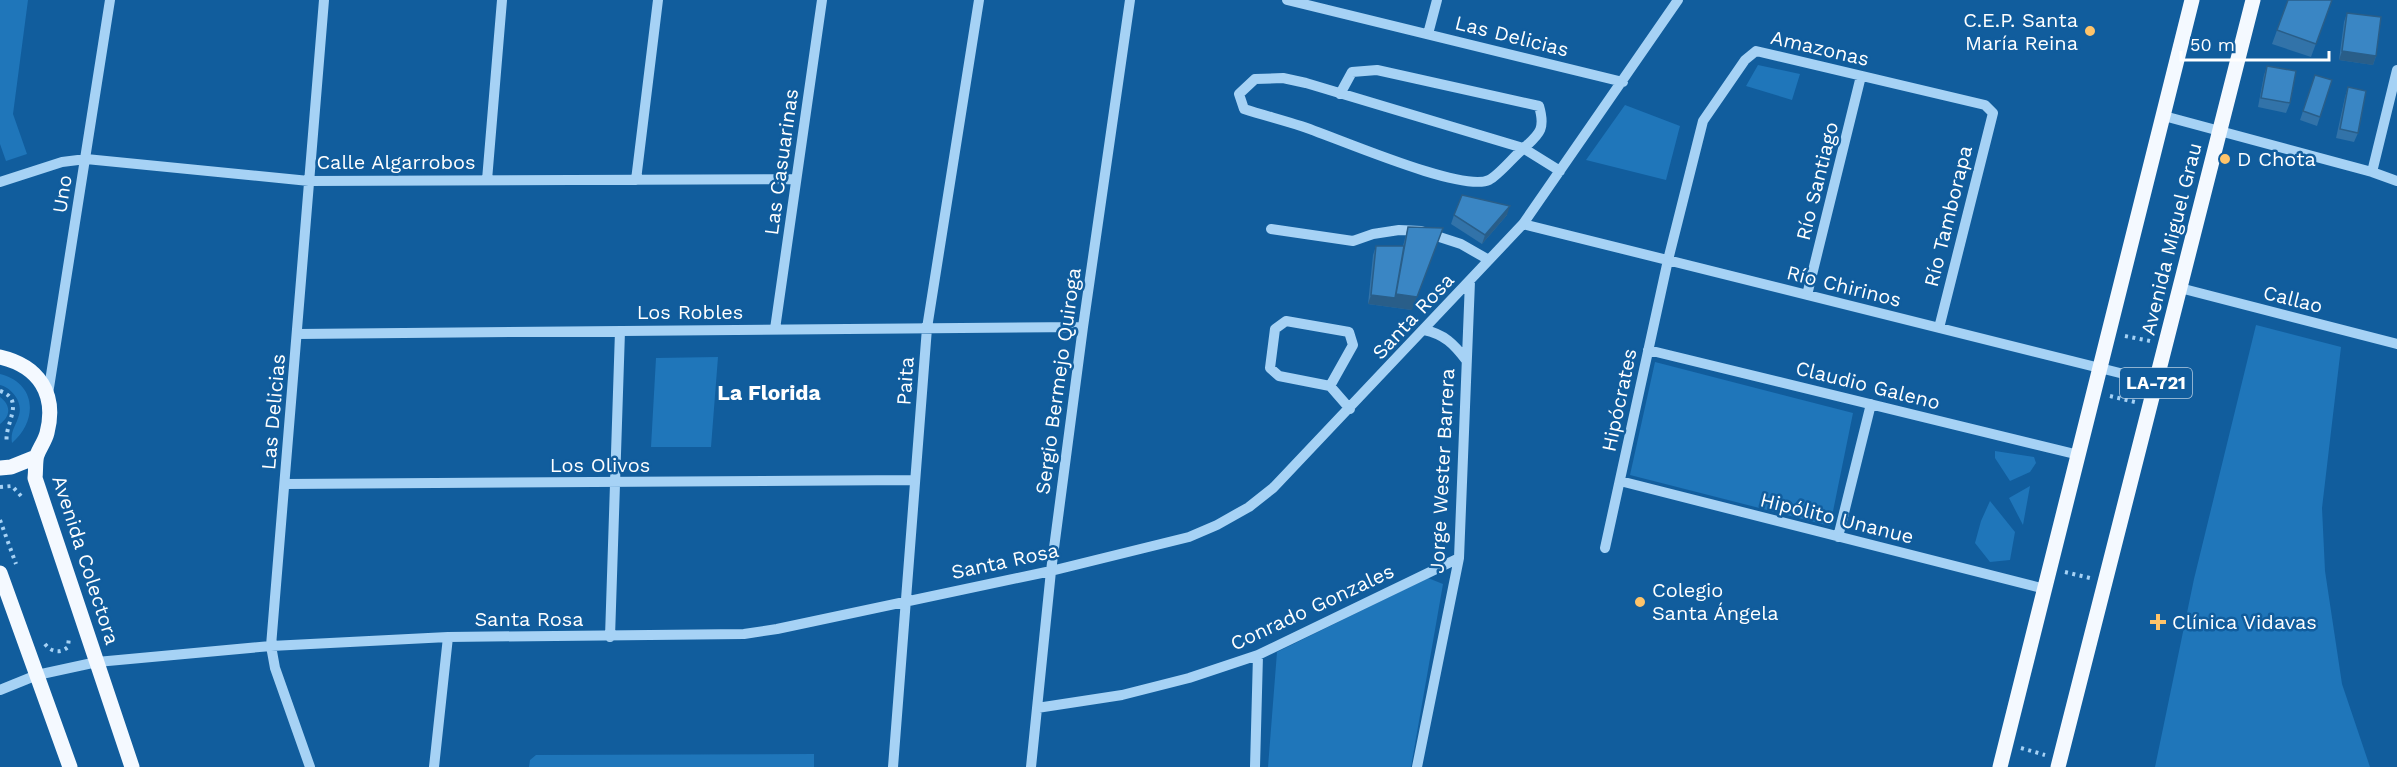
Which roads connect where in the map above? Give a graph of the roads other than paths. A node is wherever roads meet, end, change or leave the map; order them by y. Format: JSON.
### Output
{"nodes":[{"id":1,"x":110,"y":0,"type":"edge"},
{"id":2,"x":324,"y":0,"type":"edge"},
{"id":3,"x":502,"y":0,"type":"edge"},
{"id":4,"x":658,"y":0,"type":"edge"},
{"id":5,"x":822,"y":0,"type":"edge"},
{"id":6,"x":979,"y":0,"type":"edge"},
{"id":7,"x":1130,"y":0,"type":"edge"},
{"id":8,"x":1287,"y":0,"type":"edge"},
{"id":9,"x":1437,"y":0,"type":"edge"},
{"id":10,"x":1678,"y":0,"type":"edge"},
{"id":11,"x":2192,"y":0,"type":"edge"},
{"id":12,"x":2253,"y":0,"type":"edge"},
{"id":13,"x":1428,"y":34,"type":"junction"},
{"id":14,"x":2397,"y":70,"type":"edge"},
{"id":15,"x":1861,"y":76,"type":"junction"},
{"id":16,"x":1623,"y":82,"type":"junction"},
{"id":17,"x":1341,"y":94,"type":"junction"},
{"id":18,"x":1993,"y":113,"type":"joint"},
{"id":19,"x":2164,"y":116,"type":"junction"},
{"id":20,"x":2220,"y":131,"type":"junction"},
{"id":21,"x":1523,"y":148,"type":"junction"},
{"id":22,"x":86,"y":159,"type":"junction"},
{"id":23,"x":1560,"y":171,"type":"junction"},
{"id":24,"x":2372,"y":172,"type":"junction"},
{"id":25,"x":796,"y":179,"type":"junction"},
{"id":26,"x":487,"y":180,"type":"junction"},
{"id":27,"x":636,"y":180,"type":"junction"},
{"id":28,"x":309,"y":181,"type":"junction"},
{"id":29,"x":2397,"y":181,"type":"edge"},
{"id":30,"x":0,"y":182,"type":"edge"},
{"id":31,"x":1523,"y":224,"type":"junction"},
{"id":32,"x":1271,"y":229,"type":"dead end"},
{"id":33,"x":1489,"y":260,"type":"junction"},
{"id":34,"x":1668,"y":260,"type":"junction"},
{"id":35,"x":1470,"y":281,"type":"junction"},
{"id":36,"x":2180,"y":288,"type":"junction"},
{"id":37,"x":1808,"y":295,"type":"junction"},
{"id":38,"x":1083,"y":327,"type":"junction"},
{"id":39,"x":927,"y":328,"type":"junction"},
{"id":40,"x":1939,"y":328,"type":"junction"},
{"id":41,"x":775,"y":329,"type":"junction"},
{"id":42,"x":1424,"y":330,"type":"junction"},
{"id":43,"x":620,"y":331,"type":"junction"},
{"id":44,"x":297,"y":334,"type":"junction"},
{"id":45,"x":2397,"y":344,"type":"edge"},
{"id":46,"x":1648,"y":350,"type":"junction"},
{"id":47,"x":0,"y":357,"type":"edge"},
{"id":48,"x":1466,"y":360,"type":"junction"},
{"id":49,"x":2101,"y":369,"type":"junction"},
{"id":50,"x":2156,"y":382,"type":"junction"},
{"id":51,"x":1330,"y":386,"type":"junction"},
{"id":52,"x":48,"y":394,"type":"junction"},
{"id":53,"x":1871,"y":404,"type":"junction"},
{"id":54,"x":1350,"y":409,"type":"junction"},
{"id":55,"x":2079,"y":455,"type":"junction"},
{"id":56,"x":36,"y":457,"type":"junction"},
{"id":57,"x":0,"y":468,"type":"edge"},
{"id":58,"x":915,"y":480,"type":"junction"},
{"id":59,"x":1620,"y":481,"type":"junction"},
{"id":60,"x":615,"y":483,"type":"junction"},
{"id":61,"x":285,"y":484,"type":"junction"},
{"id":62,"x":1838,"y":537,"type":"junction"},
{"id":63,"x":1605,"y":548,"type":"dead end"},
{"id":64,"x":1459,"y":558,"type":"junction"},
{"id":65,"x":1051,"y":571,"type":"junction"},
{"id":66,"x":0,"y":573,"type":"edge"},
{"id":67,"x":2045,"y":589,"type":"junction"},
{"id":68,"x":906,"y":600,"type":"junction"},
{"id":69,"x":448,"y":637,"type":"junction"},
{"id":70,"x":610,"y":637,"type":"junction"},
{"id":71,"x":272,"y":646,"type":"junction"},
{"id":72,"x":1258,"y":655,"type":"junction"},
{"id":73,"x":97,"y":662,"type":"junction"},
{"id":74,"x":37,"y":675,"type":"junction"},
{"id":75,"x":0,"y":690,"type":"edge"},
{"id":76,"x":1036,"y":708,"type":"junction"},
{"id":77,"x":2059,"y":763,"type":"edge"},
{"id":78,"x":70,"y":767,"type":"edge"},
{"id":79,"x":132,"y":767,"type":"edge"},
{"id":80,"x":310,"y":767,"type":"edge"},
{"id":81,"x":434,"y":767,"type":"edge"},
{"id":82,"x":892,"y":767,"type":"edge"},
{"id":83,"x":1030,"y":767,"type":"edge"},
{"id":84,"x":1255,"y":767,"type":"edge"},
{"id":85,"x":1418,"y":767,"type":"edge"},
{"id":86,"x":2000,"y":767,"type":"edge"}],
"edges":[{"from":1,"to":22,"type":"street","name":"Uno"},
{"from":2,"to":28,"type":"street","name":"Las Delicias"},
{"from":3,"to":26,"type":"street"},
{"from":4,"to":27,"type":"street"},
{"from":5,"to":25,"type":"street","name":"Las Casuarinas"},
{"from":6,"to":39,"type":"street","name":"Paita"},
{"from":7,"to":38,"type":"street","name":"Sergio Bermejo Quiroga"},
{"from":8,"to":13,"type":"street","name":"Las Delicias"},
{"from":9,"to":13,"type":"street"},
{"from":10,"to":16,"type":"street","name":"Santa Rosa"},
{"from":11,"to":19,"type":"main road","name":"Avenida Miguel Grau","number":"LA-721"},
{"from":12,"to":20,"type":"main road","name":"Avenida Miguel Grau","number":"LA-721"},
{"from":13,"to":16,"type":"street","name":"Las Delicias"},
{"from":14,"to":24,"type":"street"},
{"from":15,"to":18,"type":"street","name":"Amazonas"},
{"from":15,"to":34,"type":"street","name":"Amazonas"},
{"from":15,"to":37,"type":"street","name":"Río Santiago"},
{"from":16,"to":23,"type":"street","name":"Santa Rosa"},
{"from":17,"to":21,"type":"street"},
{"from":17,"to":21,"type":"street"},
{"from":17,"to":21,"type":"street"},
{"from":18,"to":40,"type":"street","name":"Río Tamborapa"},
{"from":19,"to":20,"type":"street"},
{"from":19,"to":49,"type":"main road","name":"Avenida Miguel Grau","number":"LA-721"},
{"from":20,"to":24,"type":"street"},
{"from":20,"to":36,"type":"main road","name":"Avenida Miguel Grau","number":"LA-721"},
{"from":21,"to":23,"type":"street"},
{"from":22,"to":28,"type":"street","name":"Calle Algarrobos"},
{"from":22,"to":30,"type":"street","name":"Calle Algarrobos"},
{"from":22,"to":52,"type":"street","name":"Uno"},
{"from":23,"to":31,"type":"street","name":"Santa Rosa"},
{"from":24,"to":29,"type":"street"},
{"from":25,"to":27,"type":"street","name":"Calle Algarrobos"},
{"from":25,"to":41,"type":"street","name":"Las Casuarinas"},
{"from":26,"to":27,"type":"street","name":"Calle Algarrobos"},
{"from":26,"to":28,"type":"street","name":"Calle Algarrobos"},
{"from":28,"to":44,"type":"street","name":"Las Delicias"},
{"from":31,"to":33,"type":"street","name":"Santa Rosa"},
{"from":31,"to":34,"type":"street","name":"Río Chirinos"},
{"from":32,"to":33,"type":"street"},
{"from":33,"to":35,"type":"street","name":"Santa Rosa"},
{"from":34,"to":37,"type":"street","name":"Río Chirinos"},
{"from":34,"to":46,"type":"street","name":"Hipócrates"},
{"from":35,"to":42,"type":"street","name":"Santa Rosa"},
{"from":35,"to":48,"type":"street","name":"Jorge Wester Barrera"},
{"from":36,"to":45,"type":"street","name":"Callao"},
{"from":36,"to":50,"type":"main road","name":"Avenida Miguel Grau","number":"LA-721"},
{"from":37,"to":40,"type":"street","name":"Río Chirinos"},
{"from":38,"to":39,"type":"street","name":"Los Robles"},
{"from":38,"to":65,"type":"street","name":"Sergio Bermejo Quiroga"},
{"from":39,"to":41,"type":"street","name":"Los Robles"},
{"from":39,"to":58,"type":"street","name":"Paita"},
{"from":40,"to":49,"type":"street","name":"Río Chirinos"},
{"from":41,"to":43,"type":"street","name":"Los Robles"},
{"from":42,"to":48,"type":"street"},
{"from":42,"to":54,"type":"street","name":"Santa Rosa"},
{"from":43,"to":44,"type":"street","name":"Los Robles"},
{"from":43,"to":60,"type":"street"},
{"from":44,"to":61,"type":"street","name":"Las Delicias"},
{"from":46,"to":53,"type":"street","name":"Claudio Galeno"},
{"from":46,"to":59,"type":"street","name":"Hipócrates"},
{"from":47,"to":52,"type":"main road"},
{"from":48,"to":64,"type":"street","name":"Jorge Wester Barrera"},
{"from":49,"to":50,"type":"street","name":"Río Chirinos"},
{"from":49,"to":55,"type":"main road","name":"Avenida Miguel Grau","number":"LA-721"},
{"from":50,"to":77,"type":"main road","name":"Avenida Miguel Grau","number":"LA-721"},
{"from":51,"to":51,"type":"street"},
{"from":51,"to":54,"type":"street"},
{"from":52,"to":56,"type":"main road","name":"Avenida Colectora"},
{"from":53,"to":55,"type":"street","name":"Claudio Galeno"},
{"from":53,"to":62,"type":"street"},
{"from":54,"to":65,"type":"street","name":"Santa Rosa"},
{"from":55,"to":67,"type":"main road","name":"Avenida Miguel Grau","number":"LA-721"},
{"from":56,"to":57,"type":"main road"},
{"from":56,"to":73,"type":"main road","name":"Avenida Colectora"},
{"from":58,"to":60,"type":"street","name":"Los Olivos"},
{"from":58,"to":68,"type":"street","name":"Paita"},
{"from":59,"to":62,"type":"street","name":"Hipólito Unanue"},
{"from":59,"to":63,"type":"street","name":"Hipócrates"},
{"from":60,"to":61,"type":"street","name":"Los Olivos"},
{"from":60,"to":70,"type":"street"},
{"from":61,"to":71,"type":"street","name":"Las Delicias"},
{"from":62,"to":67,"type":"street","name":"Hipólito Unanue"},
{"from":64,"to":72,"type":"street","name":"Conrado Gonzales"},
{"from":64,"to":85,"type":"street","name":"Jorge Wester Barrera"},
{"from":65,"to":68,"type":"street","name":"Santa Rosa"},
{"from":65,"to":76,"type":"street","name":"Sergio Bermejo Quiroga"},
{"from":66,"to":74,"type":"main road"},
{"from":67,"to":86,"type":"main road","name":"Avenida Miguel Grau","number":"LA-721"},
{"from":68,"to":70,"type":"street","name":"Santa Rosa"},
{"from":68,"to":82,"type":"street","name":"Paita"},
{"from":69,"to":70,"type":"street","name":"Santa Rosa"},
{"from":69,"to":71,"type":"street","name":"Santa Rosa"},
{"from":69,"to":81,"type":"street"},
{"from":71,"to":73,"type":"street","name":"Santa Rosa"},
{"from":71,"to":80,"type":"street","name":"Las Delicias"},
{"from":72,"to":76,"type":"street","name":"Conrado Gonzales"},
{"from":72,"to":84,"type":"street"},
{"from":73,"to":74,"type":"street","name":"Santa Rosa"},
{"from":73,"to":79,"type":"main road","name":"Avenida Colectora"},
{"from":74,"to":75,"type":"street","name":"Santa Rosa"},
{"from":74,"to":78,"type":"main road"},
{"from":76,"to":83,"type":"street","name":"Sergio Bermejo Quiroga"}]}
